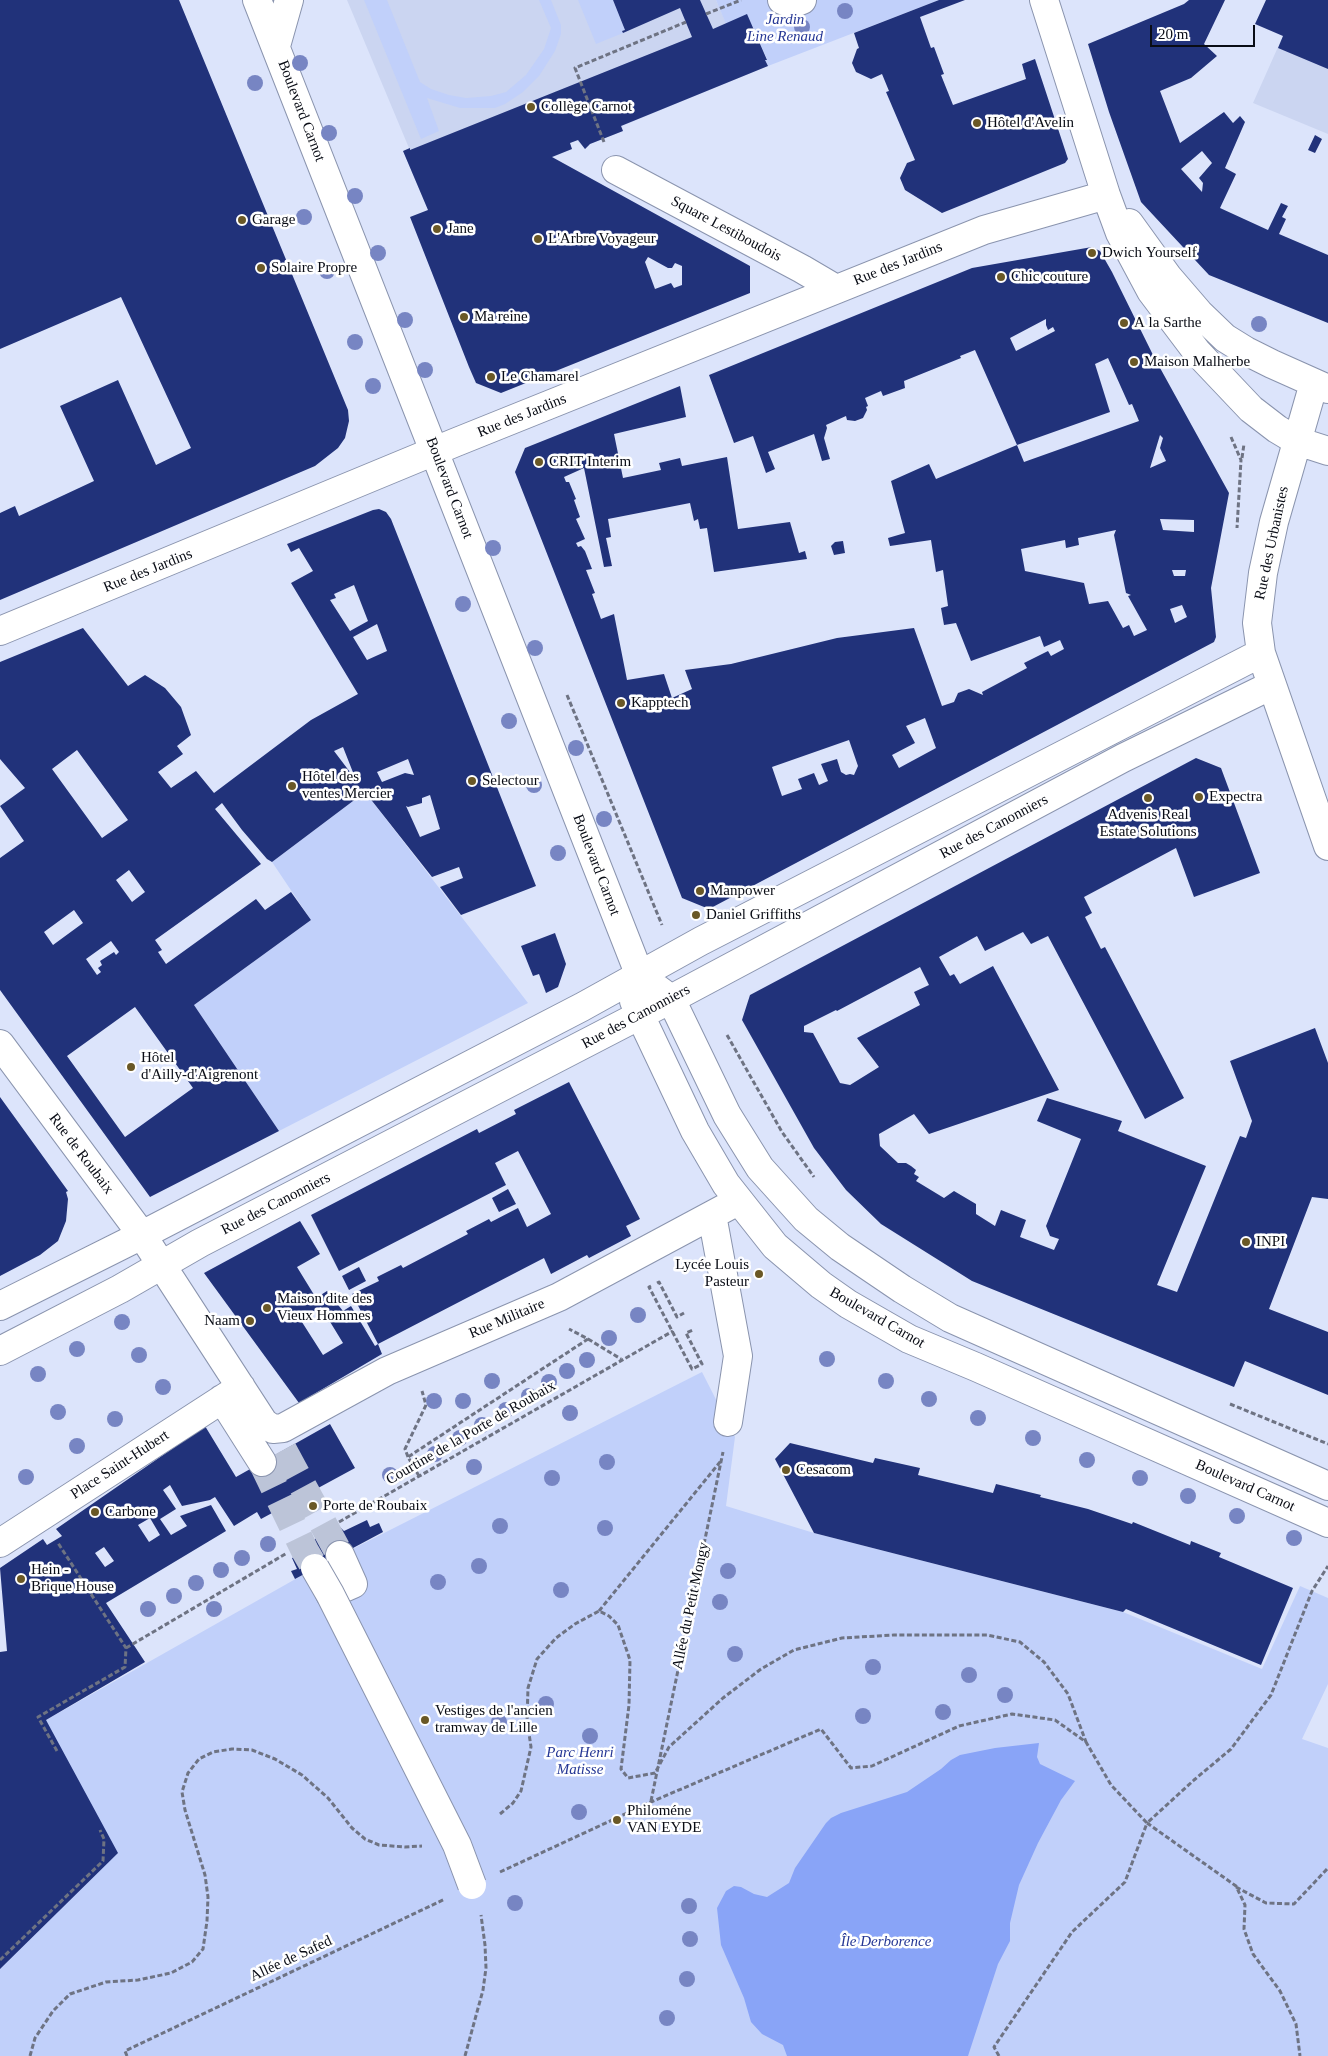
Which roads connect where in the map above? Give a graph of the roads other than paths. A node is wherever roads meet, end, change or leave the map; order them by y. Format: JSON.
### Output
{"nodes":[{"id":1,"x":257,"y":0,"type":"edge"},
{"id":2,"x":289,"y":0,"type":"edge"},
{"id":3,"x":782,"y":0,"type":"edge"},
{"id":4,"x":802,"y":0,"type":"edge"},
{"id":5,"x":1044,"y":0,"type":"edge"},
{"id":6,"x":276,"y":46,"type":"junction"},
{"id":7,"x":616,"y":170,"type":"road end"},
{"id":8,"x":1106,"y":195,"type":"junction"},
{"id":9,"x":836,"y":289,"type":"junction"},
{"id":10,"x":1321,"y":386,"type":"edge"},
{"id":11,"x":1297,"y":441,"type":"junction"},
{"id":12,"x":435,"y":451,"type":"junction"},
{"id":13,"x":1328,"y":451,"type":"edge"},
{"id":14,"x":0,"y":631,"type":"edge"},
{"id":15,"x":1261,"y":653,"type":"junction"},
{"id":16,"x":1272,"y":685,"type":"junction"},
{"id":17,"x":1328,"y":846,"type":"edge"},
{"id":18,"x":640,"y":976,"type":"junction"},
{"id":19,"x":670,"y":999,"type":"junction"},
{"id":20,"x":640,"y":1015,"type":"junction"},
{"id":21,"x":0,"y":1044,"type":"edge"},
{"id":22,"x":738,"y":1201,"type":"junction"},
{"id":23,"x":712,"y":1216,"type":"junction"},
{"id":24,"x":142,"y":1235,"type":"junction"},
{"id":25,"x":160,"y":1265,"type":"junction"},
{"id":26,"x":0,"y":1306,"type":"edge"},
{"id":27,"x":0,"y":1350,"type":"edge"},
{"id":28,"x":232,"y":1393,"type":"junction"},
{"id":29,"x":728,"y":1422,"type":"road end"},
{"id":30,"x":1328,"y":1486,"type":"edge"},
{"id":31,"x":1328,"y":1523,"type":"edge"},
{"id":32,"x":0,"y":1544,"type":"edge"},
{"id":33,"x":340,"y":1555,"type":"tunnel mouth"},
{"id":34,"x":315,"y":1568,"type":"tunnel mouth"},
{"id":35,"x":330,"y":1594,"type":"junction"},
{"id":36,"x":472,"y":1886,"type":"road end"}],
"edges":[{"from":1,"to":6,"type":"street","name":"Boulevard Carnot"},
{"from":2,"to":6,"type":"street"},
{"from":3,"to":4,"type":"street"},
{"from":5,"to":8,"type":"street"},
{"from":6,"to":12,"type":"street","name":"Boulevard Carnot"},
{"from":7,"to":9,"type":"street","name":"Square Lestiboudois"},
{"from":8,"to":9,"type":"street","name":"Rue des Jardins"},
{"from":8,"to":10,"type":"street"},
{"from":8,"to":11,"type":"street"},
{"from":9,"to":12,"type":"street","name":"Rue des Jardins"},
{"from":10,"to":11,"type":"street","name":"Rue des Urbanistes"},
{"from":11,"to":13,"type":"street"},
{"from":11,"to":15,"type":"street","name":"Rue des Urbanistes"},
{"from":12,"to":14,"type":"street","name":"Rue des Jardins"},
{"from":12,"to":18,"type":"street","name":"Boulevard Carnot"},
{"from":15,"to":16,"type":"street","name":"Rue des Urbanistes"},
{"from":15,"to":18,"type":"street"},
{"from":16,"to":17,"type":"street","name":"Rue des Urbanistes"},
{"from":16,"to":19,"type":"street","name":"Rue des Canonniers"},
{"from":18,"to":19,"type":"street"},
{"from":18,"to":20,"type":"street","name":"Boulevard Carnot"},
{"from":18,"to":24,"type":"street"},
{"from":19,"to":20,"type":"street","name":"Rue des Canonniers"},
{"from":19,"to":30,"type":"street"},
{"from":20,"to":22,"type":"street","name":"Boulevard Carnot"},
{"from":20,"to":25,"type":"street","name":"Rue des Canonniers"},
{"from":21,"to":24,"type":"street","name":"Rue de Roubaix"},
{"from":22,"to":23,"type":"street","name":"Rue Militaire"},
{"from":22,"to":31,"type":"street","name":"Boulevard Carnot"},
{"from":23,"to":28,"type":"street","name":"Rue Militaire"},
{"from":23,"to":29,"type":"street"},
{"from":24,"to":25,"type":"street","name":"Rue de Roubaix"},
{"from":24,"to":26,"type":"street"},
{"from":25,"to":27,"type":"street","name":"Rue des Canonniers"},
{"from":25,"to":28,"type":"street"},
{"from":28,"to":32,"type":"street","name":"Place Saint-Hubert"},
{"from":33,"to":35,"type":"street"},
{"from":34,"to":35,"type":"street","bridge":true},
{"from":35,"to":36,"type":"street","bridge":true}]}
